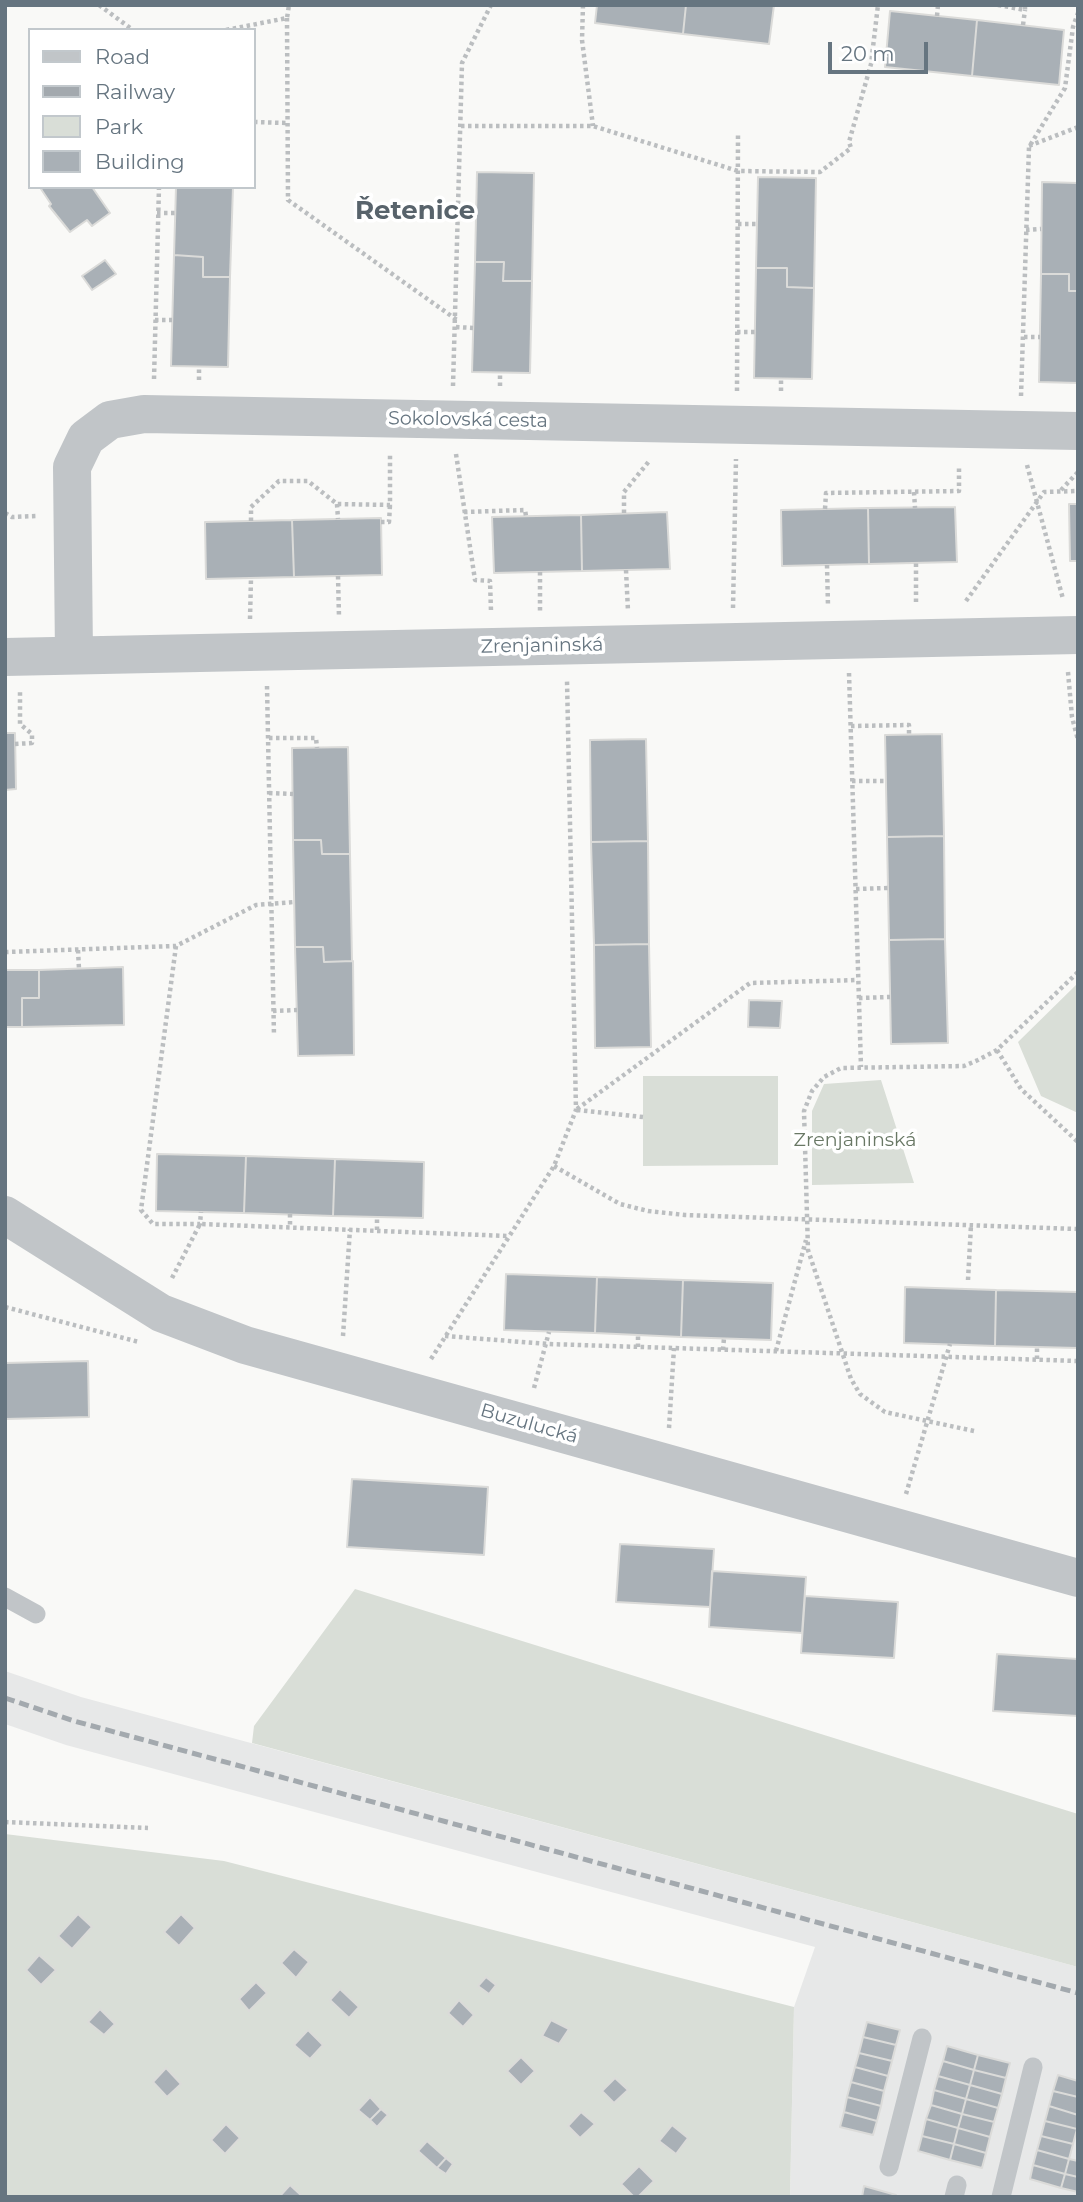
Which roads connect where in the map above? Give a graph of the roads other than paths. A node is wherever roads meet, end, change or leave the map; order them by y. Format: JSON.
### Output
{"nodes":[{"id":1,"x":1078,"y":431,"type":"edge"},
{"id":2,"x":1070,"y":634,"type":"edge"},
{"id":3,"x":74,"y":656,"type":"junction"},
{"id":4,"x":13,"y":674,"type":"edge"},
{"id":5,"x":5,"y":1215,"type":"edge"},
{"id":6,"x":1078,"y":1578,"type":"edge"},
{"id":7,"x":5,"y":1597,"type":"edge"},
{"id":8,"x":36,"y":1614,"type":"dead end"},
{"id":9,"x":922,"y":2038,"type":"dead end"},
{"id":10,"x":1034,"y":2067,"type":"dead end"},
{"id":11,"x":889,"y":2167,"type":"dead end"},
{"id":12,"x":1001,"y":2197,"type":"edge"}],
"edges":[{"from":1,"to":3,"type":"street","name":"Sokolovská cesta"},
{"from":2,"to":3,"type":"street","name":"Zrenjaninská"},
{"from":3,"to":4,"type":"street","name":"Zrenjaninská"},
{"from":5,"to":6,"type":"street","name":"Buzulucká"},
{"from":7,"to":8,"type":"lane"},
{"from":9,"to":11,"type":"lane"},
{"from":10,"to":12,"type":"lane"}]}
